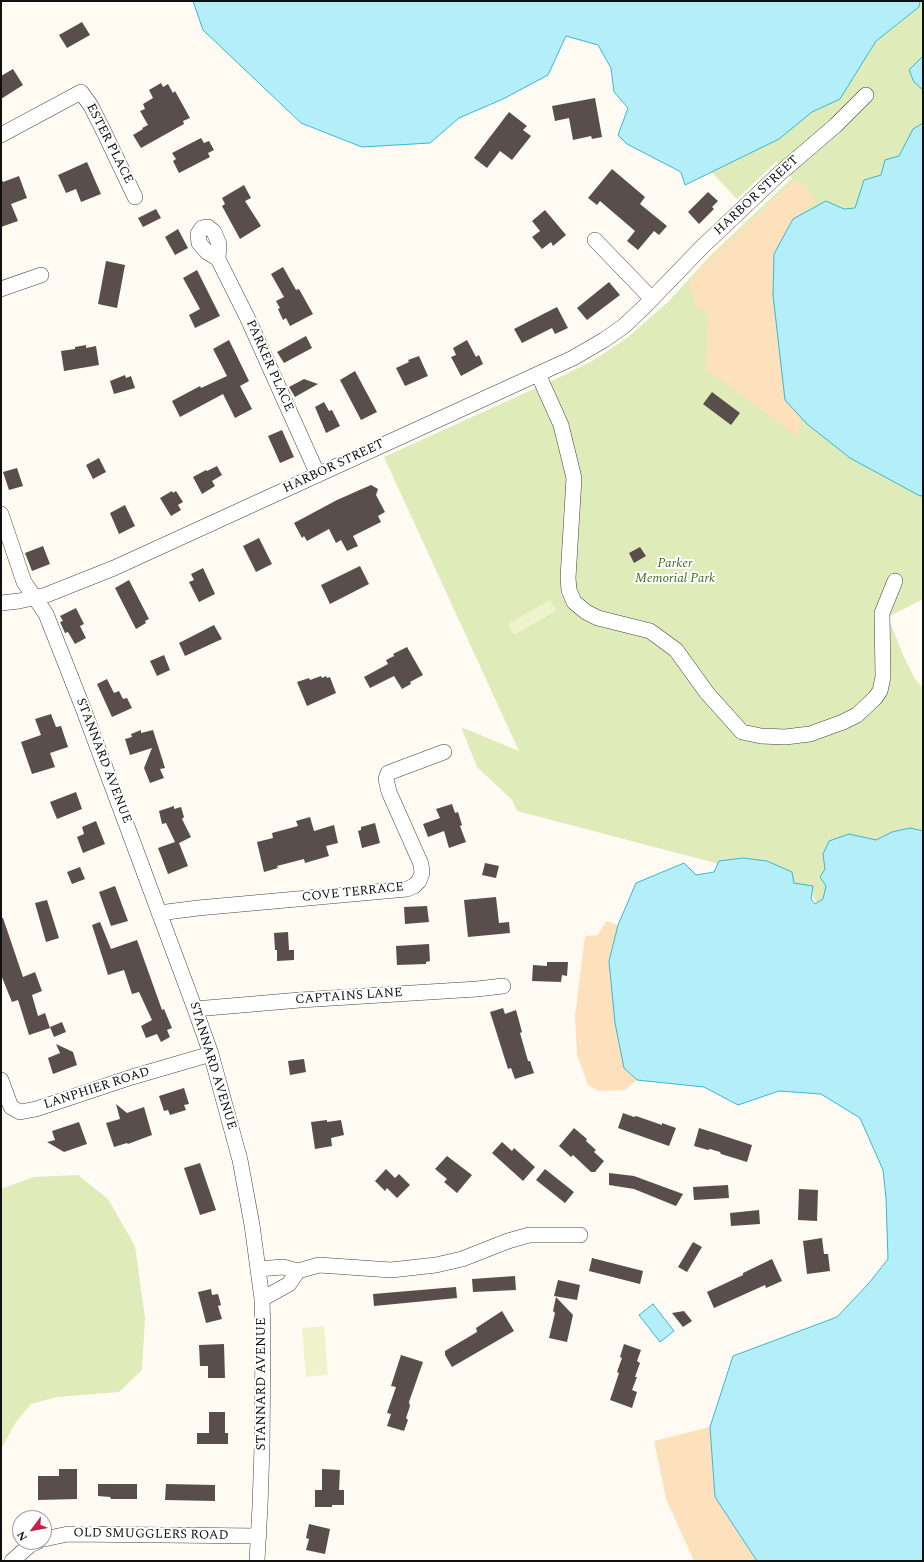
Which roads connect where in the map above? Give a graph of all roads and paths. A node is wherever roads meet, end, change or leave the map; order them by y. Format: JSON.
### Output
{"nodes":[{"id":1,"x":866,"y":95,"type":"dead end"},
{"id":2,"x":1,"y":135,"type":"edge"},
{"id":3,"x":135,"y":197,"type":"dead end"},
{"id":4,"x":595,"y":240,"type":"dead end"},
{"id":5,"x":218,"y":259,"type":"dead end"},
{"id":6,"x":41,"y":275,"type":"dead end"},
{"id":7,"x":1,"y":289,"type":"edge"},
{"id":8,"x":652,"y":299,"type":"junction"},
{"id":9,"x":538,"y":374,"type":"junction"},
{"id":10,"x":318,"y":475,"type":"junction"},
{"id":11,"x":1,"y":514,"type":"edge"},
{"id":12,"x":894,"y":581,"type":"dead end"},
{"id":13,"x":35,"y":598,"type":"junction"},
{"id":14,"x":1,"y":603,"type":"edge"},
{"id":15,"x":444,"y":752,"type":"dead end"},
{"id":16,"x":160,"y":912,"type":"junction"},
{"id":17,"x":503,"y":986,"type":"dead end"},
{"id":18,"x":196,"y":1009,"type":"junction"},
{"id":19,"x":211,"y":1054,"type":"junction"},
{"id":20,"x":1,"y":1080,"type":"edge"},
{"id":21,"x":580,"y":1235,"type":"dead end"},
{"id":22,"x":258,"y":1269,"type":"junction"},
{"id":23,"x":298,"y":1271,"type":"junction"},
{"id":24,"x":262,"y":1299,"type":"junction"},
{"id":25,"x":259,"y":1536,"type":"junction"},
{"id":26,"x":52,"y":1537,"type":"edge"},
{"id":27,"x":24,"y":1550,"type":"edge"},
{"id":28,"x":12,"y":1561,"type":"edge"},
{"id":29,"x":257,"y":1561,"type":"edge"}],
"edges":[{"from":1,"to":8,"type":"street","name":"HARBOR STREET"},
{"from":2,"to":3,"type":"street","name":"ESTER PLACE"},
{"from":4,"to":8,"type":"street"},
{"from":5,"to":10,"type":"street","name":"PARKER PLACE"},
{"from":6,"to":7,"type":"street"},
{"from":8,"to":9,"type":"street","name":"HARBOR STREET"},
{"from":9,"to":10,"type":"street","name":"HARBOR STREET"},
{"from":9,"to":12,"type":"street"},
{"from":10,"to":13,"type":"street","name":"HARBOR STREET"},
{"from":11,"to":13,"type":"street","name":"STANNARD AVENUE"},
{"from":13,"to":14,"type":"street","name":"HARBOR STREET"},
{"from":13,"to":16,"type":"street","name":"STANNARD AVENUE"},
{"from":15,"to":16,"type":"street","name":"COVE TERRACE"},
{"from":16,"to":18,"type":"street","name":"STANNARD AVENUE"},
{"from":17,"to":18,"type":"street","name":"CAPTAINS LANE"},
{"from":18,"to":19,"type":"street","name":"STANNARD AVENUE"},
{"from":19,"to":20,"type":"street","name":"LANPHIER ROAD"},
{"from":19,"to":22,"type":"street","name":"STANNARD AVENUE"},
{"from":21,"to":23,"type":"street"},
{"from":22,"to":23,"type":"street"},
{"from":22,"to":24,"type":"street","name":"STANNARD AVENUE"},
{"from":23,"to":24,"type":"street"},
{"from":24,"to":25,"type":"street","name":"STANNARD AVENUE"},
{"from":25,"to":26,"type":"street","name":"OLD SMUGGLERS ROAD"},
{"from":25,"to":29,"type":"street","name":"STANNARD AVENUE"},
{"from":27,"to":28,"type":"street"}]}
